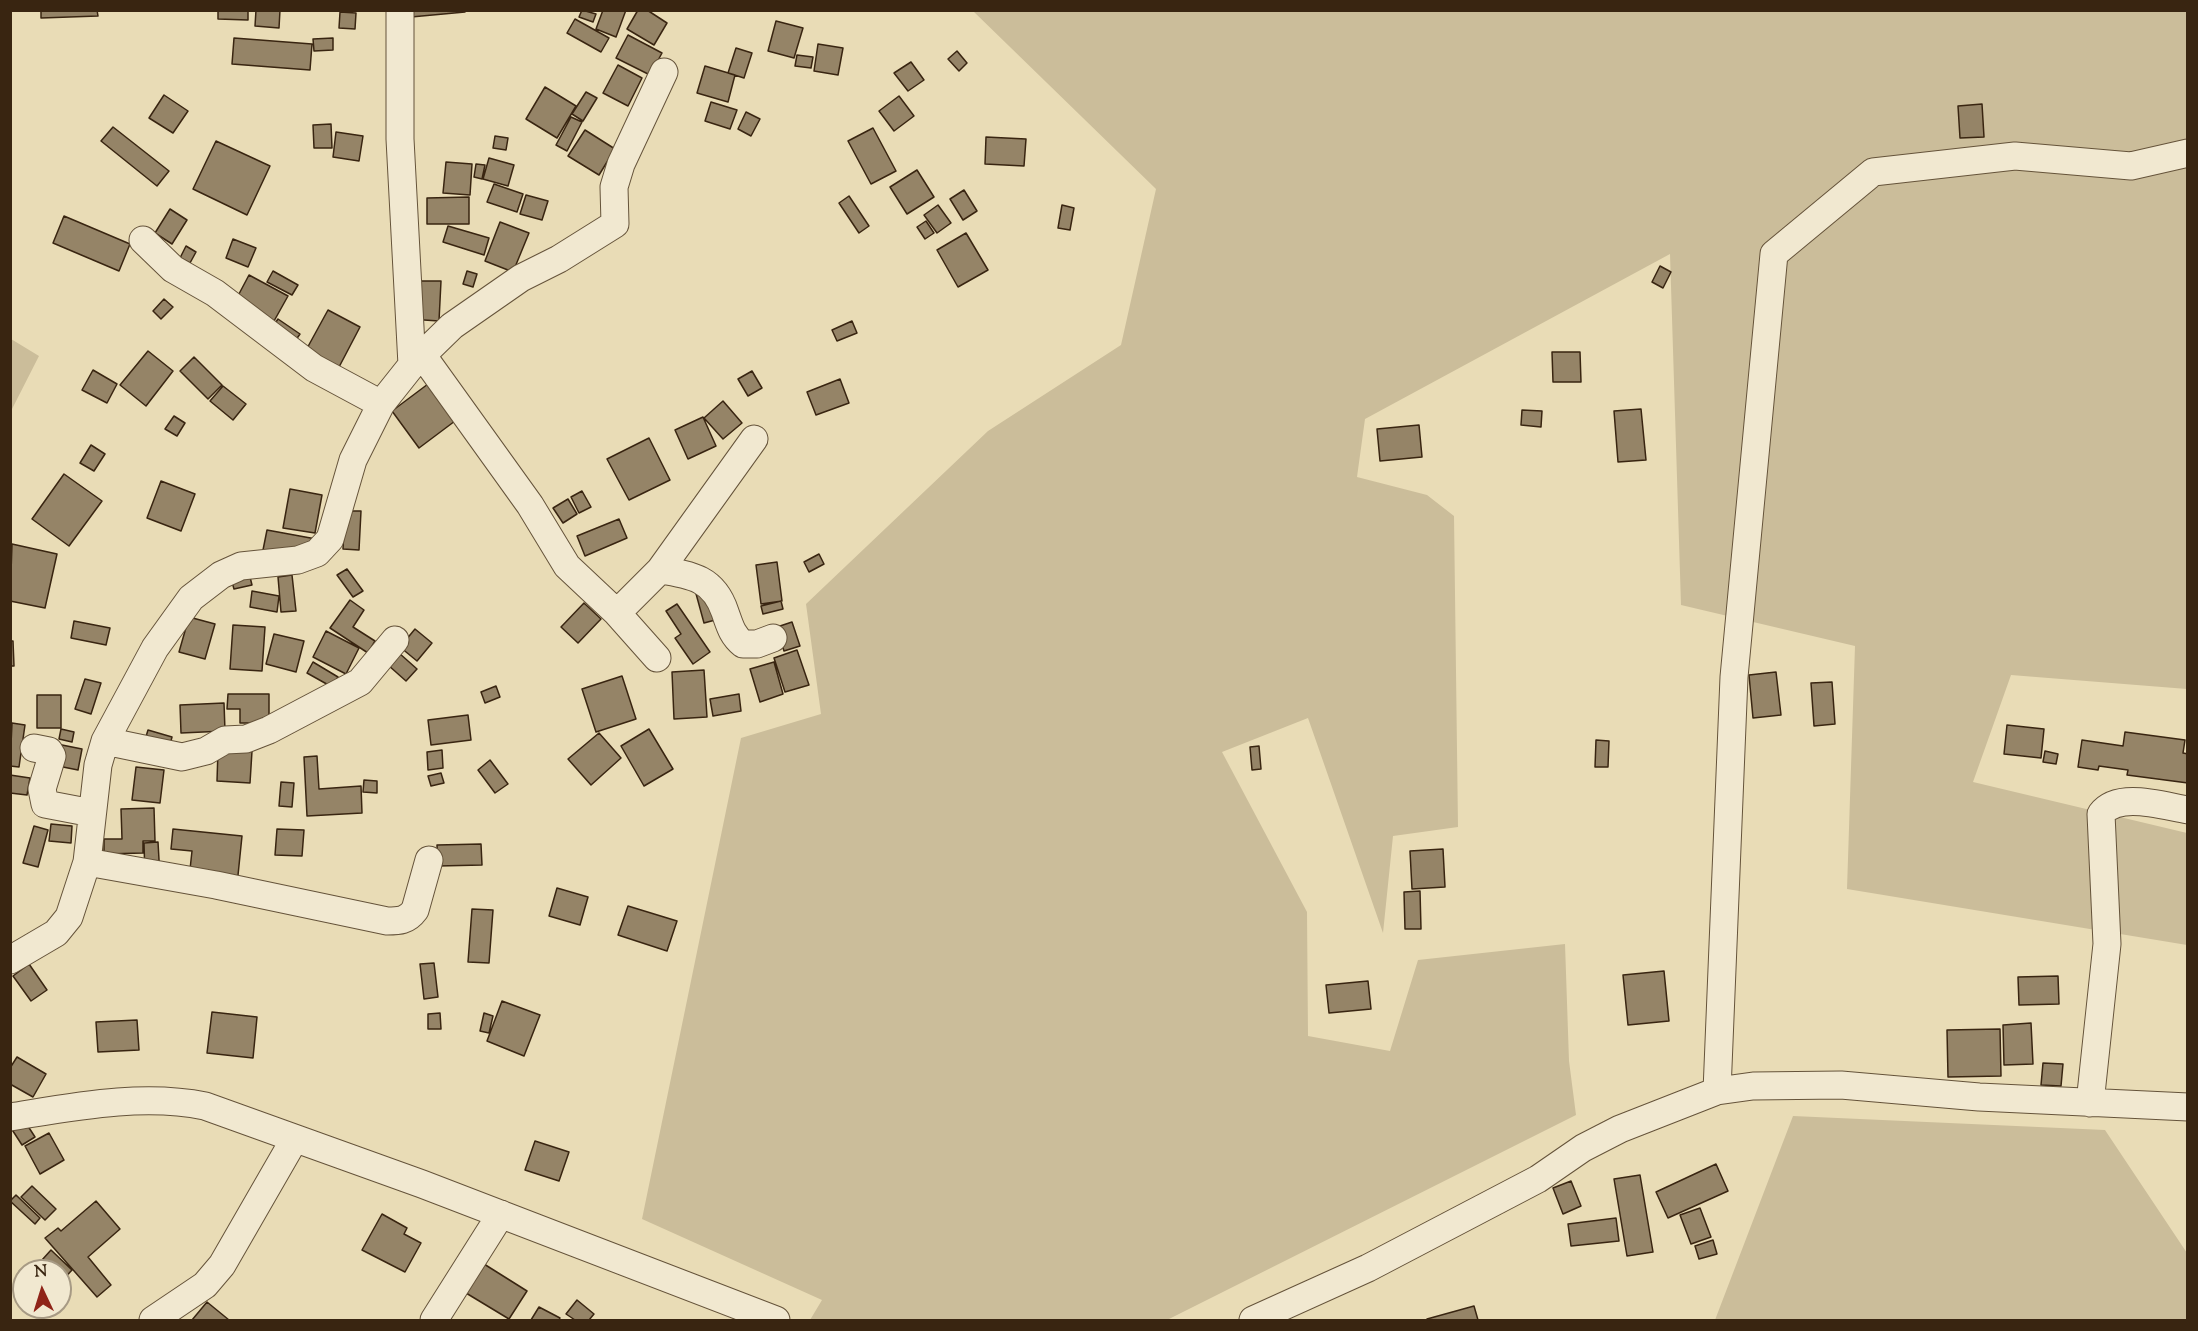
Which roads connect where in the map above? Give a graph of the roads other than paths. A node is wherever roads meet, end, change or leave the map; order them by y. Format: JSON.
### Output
{"nodes":[{"id":1,"x":400,"y":10,"type":"edge"},
{"id":2,"x":664,"y":72,"type":"dead end"},
{"id":3,"x":2187,"y":153,"type":"edge"},
{"id":4,"x":143,"y":240,"type":"dead end"},
{"id":5,"x":417,"y":361,"type":"junction"},
{"id":6,"x":381,"y":404,"type":"junction"},
{"id":7,"x":754,"y":439,"type":"dead end"},
{"id":8,"x":660,"y":570,"type":"junction"},
{"id":9,"x":617,"y":613,"type":"junction"},
{"id":10,"x":773,"y":638,"type":"dead end"},
{"id":11,"x":395,"y":640,"type":"dead end"},
{"id":12,"x":657,"y":658,"type":"dead end"},
{"id":13,"x":105,"y":741,"type":"junction"},
{"id":14,"x":34,"y":748,"type":"dead end"},
{"id":15,"x":2187,"y":810,"type":"edge"},
{"id":16,"x":92,"y":813,"type":"junction"},
{"id":17,"x":429,"y":860,"type":"dead end"},
{"id":18,"x":87,"y":862,"type":"junction"},
{"id":19,"x":10,"y":960,"type":"edge"},
{"id":20,"x":1717,"y":1091,"type":"junction"},
{"id":21,"x":2090,"y":1103,"type":"junction"},
{"id":22,"x":2187,"y":1107,"type":"edge"},
{"id":23,"x":10,"y":1117,"type":"edge"},
{"id":24,"x":294,"y":1140,"type":"junction"},
{"id":25,"x":501,"y":1214,"type":"junction"},
{"id":26,"x":442,"y":1318,"type":"edge"},
{"id":27,"x":153,"y":1320,"type":"edge"},
{"id":28,"x":776,"y":1320,"type":"edge"},
{"id":29,"x":1253,"y":1320,"type":"edge"}],
"edges":[{"from":1,"to":5,"type":"street"},
{"from":2,"to":5,"type":"street"},
{"from":3,"to":20,"type":"street"},
{"from":4,"to":6,"type":"street"},
{"from":5,"to":6,"type":"street"},
{"from":5,"to":9,"type":"street"},
{"from":6,"to":13,"type":"street"},
{"from":7,"to":8,"type":"street"},
{"from":8,"to":9,"type":"street"},
{"from":8,"to":10,"type":"street"},
{"from":9,"to":12,"type":"street"},
{"from":11,"to":13,"type":"street"},
{"from":13,"to":16,"type":"street"},
{"from":14,"to":16,"type":"street"},
{"from":15,"to":21,"type":"street"},
{"from":16,"to":18,"type":"street"},
{"from":17,"to":18,"type":"street"},
{"from":18,"to":19,"type":"street"},
{"from":20,"to":21,"type":"street"},
{"from":20,"to":29,"type":"street"},
{"from":21,"to":22,"type":"street"},
{"from":23,"to":24,"type":"street"},
{"from":24,"to":25,"type":"street"},
{"from":24,"to":27,"type":"street"},
{"from":25,"to":26,"type":"street"},
{"from":25,"to":28,"type":"street"}]}
